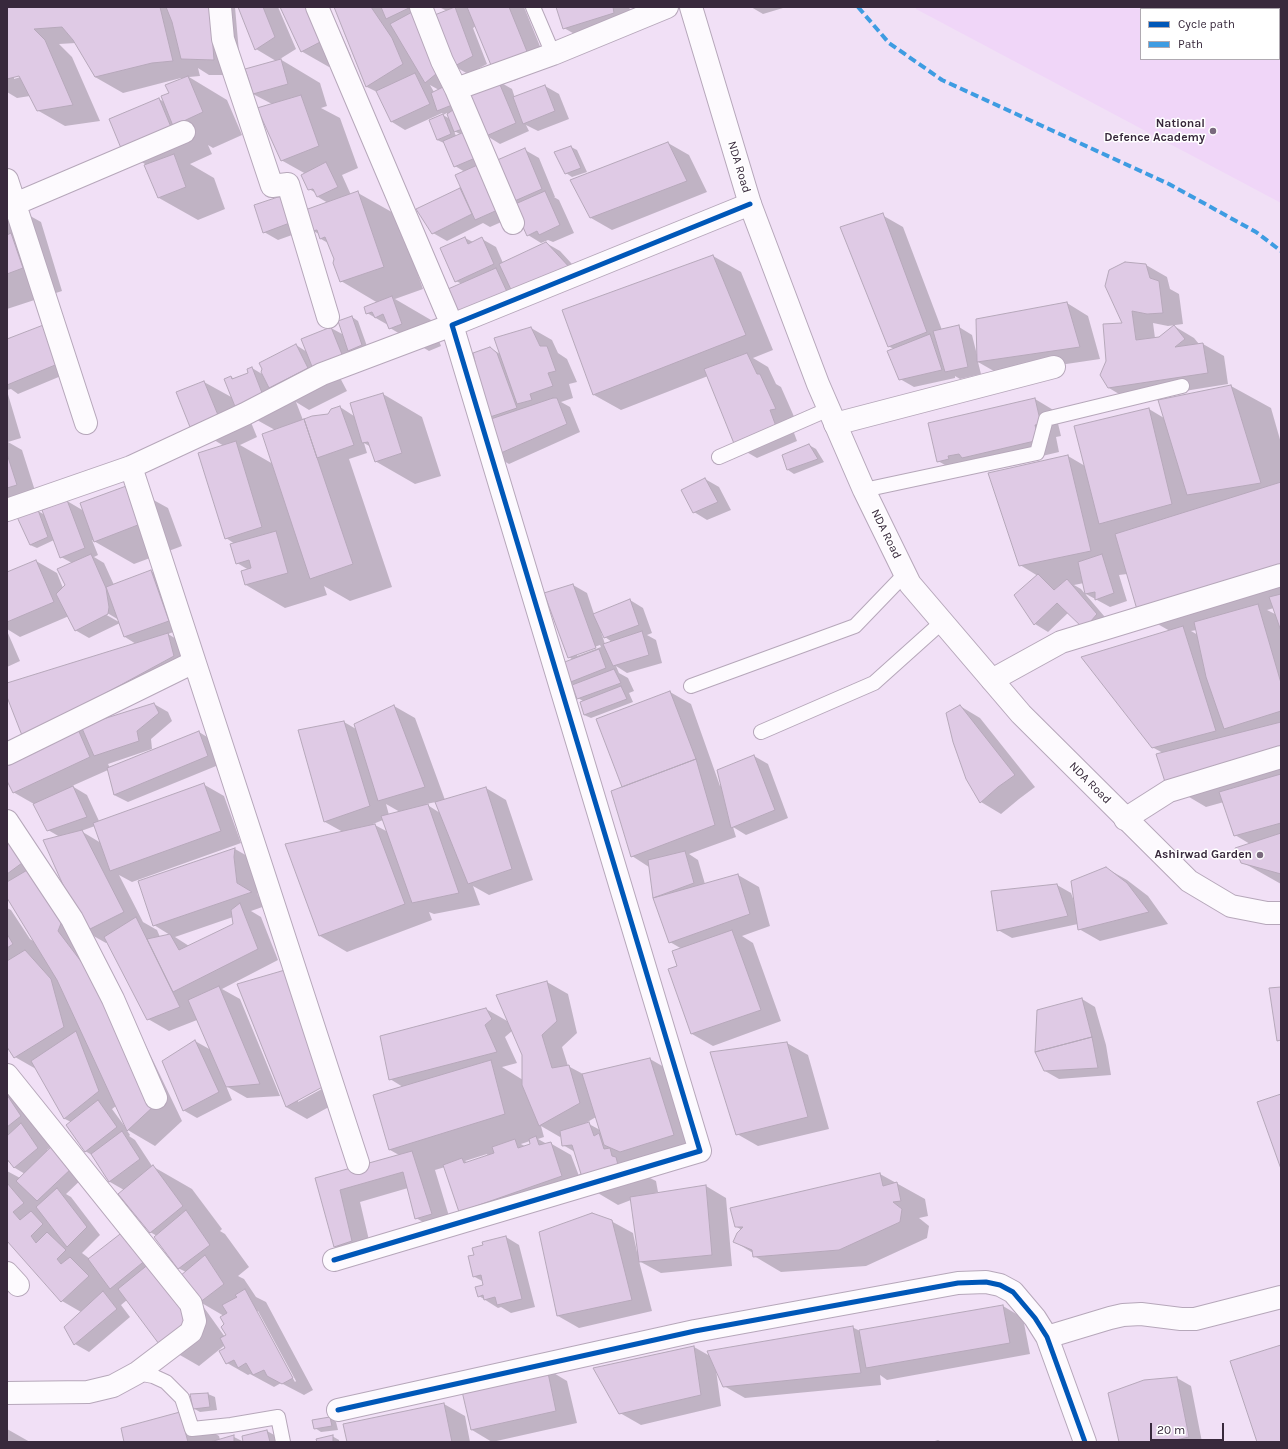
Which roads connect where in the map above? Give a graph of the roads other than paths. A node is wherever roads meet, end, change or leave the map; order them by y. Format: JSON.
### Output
{"nodes":[{"id":1,"x":220,"y":7,"type":"edge"},
{"id":2,"x":317,"y":7,"type":"edge"},
{"id":3,"x":421,"y":7,"type":"edge"},
{"id":4,"x":533,"y":7,"type":"edge"},
{"id":5,"x":667,"y":7,"type":"edge"},
{"id":6,"x":691,"y":7,"type":"edge"},
{"id":7,"x":553,"y":54,"type":"junction"},
{"id":8,"x":456,"y":89,"type":"junction"},
{"id":9,"x":184,"y":132,"type":"dead end"},
{"id":10,"x":7,"y":180,"type":"edge"},
{"id":11,"x":15,"y":204,"type":"junction"},
{"id":12,"x":750,"y":204,"type":"junction"},
{"id":13,"x":513,"y":223,"type":"dead end"},
{"id":14,"x":328,"y":318,"type":"dead end"},
{"id":15,"x":452,"y":325,"type":"junction"},
{"id":16,"x":1054,"y":367,"type":"dead end"},
{"id":17,"x":1182,"y":386,"type":"dead end"},
{"id":18,"x":832,"y":416,"type":"junction"},
{"id":19,"x":86,"y":423,"type":"dead end"},
{"id":20,"x":719,"y":457,"type":"dead end"},
{"id":21,"x":131,"y":467,"type":"junction"},
{"id":22,"x":864,"y":490,"type":"junction"},
{"id":23,"x":7,"y":510,"type":"edge"},
{"id":24,"x":905,"y":574,"type":"junction"},
{"id":25,"x":1281,"y":575,"type":"edge"},
{"id":26,"x":942,"y":622,"type":"junction"},
{"id":27,"x":194,"y":662,"type":"junction"},
{"id":28,"x":992,"y":680,"type":"junction"},
{"id":29,"x":691,"y":686,"type":"dead end"},
{"id":30,"x":761,"y":732,"type":"dead end"},
{"id":31,"x":7,"y":754,"type":"edge"},
{"id":32,"x":1281,"y":757,"type":"edge"},
{"id":33,"x":1125,"y":819,"type":"junction"},
{"id":34,"x":7,"y":821,"type":"edge"},
{"id":35,"x":1281,"y":913,"type":"edge"},
{"id":36,"x":7,"y":1075,"type":"edge"},
{"id":37,"x":156,"y":1098,"type":"dead end"},
{"id":38,"x":358,"y":1163,"type":"dead end"},
{"id":39,"x":334,"y":1260,"type":"dead end"},
{"id":40,"x":1281,"y":1298,"type":"edge"},
{"id":41,"x":1047,"y":1337,"type":"junction"},
{"id":42,"x":137,"y":1373,"type":"junction"},
{"id":43,"x":7,"y":1393,"type":"edge"},
{"id":44,"x":338,"y":1410,"type":"dead end"},
{"id":45,"x":283,"y":1442,"type":"edge"},
{"id":46,"x":1085,"y":1442,"type":"edge"}],
"edges":[{"from":1,"to":14,"type":"street"},
{"from":2,"to":15,"type":"street"},
{"from":3,"to":8,"type":"street"},
{"from":4,"to":7,"type":"lane"},
{"from":5,"to":7,"type":"street"},
{"from":6,"to":12,"type":"street","name":"NDA Road"},
{"from":7,"to":8,"type":"street"},
{"from":8,"to":13,"type":"street"},
{"from":9,"to":11,"type":"street"},
{"from":10,"to":11,"type":"street"},
{"from":11,"to":19,"type":"street"},
{"from":12,"to":15,"type":"street"},
{"from":12,"to":18,"type":"street","name":"NDA Road"},
{"from":15,"to":21,"type":"street"},
{"from":15,"to":39,"type":"street"},
{"from":16,"to":18,"type":"street"},
{"from":17,"to":22,"type":"lane"},
{"from":18,"to":20,"type":"lane"},
{"from":18,"to":22,"type":"street","name":"NDA Road"},
{"from":21,"to":23,"type":"street"},
{"from":21,"to":27,"type":"street"},
{"from":22,"to":24,"type":"street","name":"NDA Road"},
{"from":24,"to":26,"type":"street","name":"NDA Road"},
{"from":24,"to":29,"type":"lane"},
{"from":25,"to":28,"type":"street"},
{"from":26,"to":28,"type":"street","name":"NDA Road"},
{"from":26,"to":30,"type":"lane"},
{"from":27,"to":31,"type":"street"},
{"from":27,"to":38,"type":"street"},
{"from":28,"to":33,"type":"street","name":"NDA Road"},
{"from":32,"to":33,"type":"street"},
{"from":33,"to":35,"type":"street","name":"NDA Road"},
{"from":34,"to":37,"type":"street"},
{"from":36,"to":42,"type":"street"},
{"from":40,"to":41,"type":"street"},
{"from":41,"to":44,"type":"street"},
{"from":41,"to":46,"type":"street"},
{"from":42,"to":43,"type":"street"},
{"from":42,"to":45,"type":"lane"}]}
